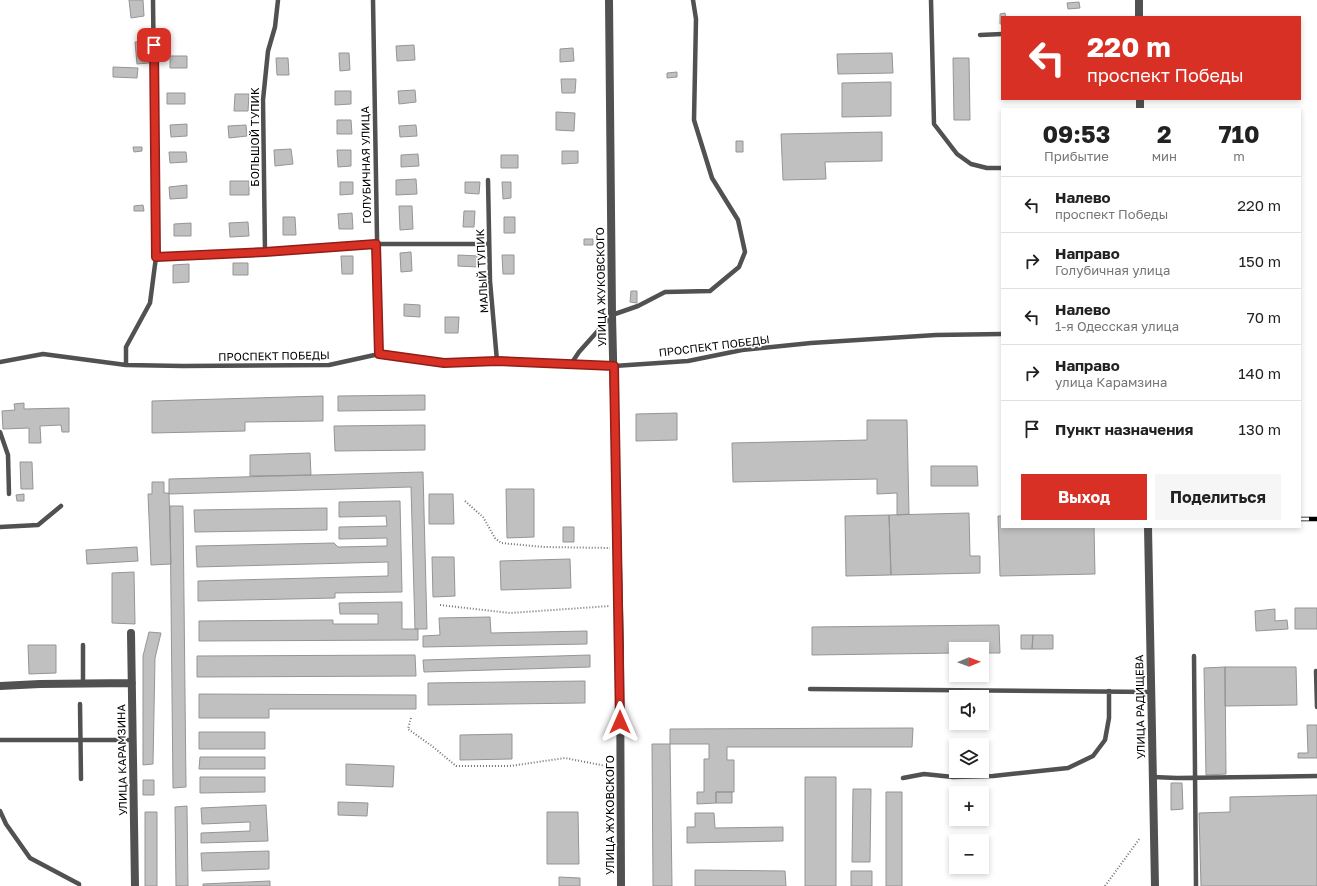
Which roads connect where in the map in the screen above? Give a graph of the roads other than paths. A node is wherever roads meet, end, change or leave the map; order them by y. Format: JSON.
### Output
{"nodes":[{"id":1,"x":153,"y":0,"type":"edge"},
{"id":2,"x":278,"y":0,"type":"edge"},
{"id":3,"x":373,"y":0,"type":"edge"},
{"id":4,"x":609,"y":0,"type":"edge"},
{"id":5,"x":693,"y":0,"type":"edge"},
{"id":6,"x":931,"y":0,"type":"edge"},
{"id":7,"x":1139,"y":0,"type":"edge"},
{"id":8,"x":1139,"y":16,"type":"edge"},
{"id":9,"x":1001,"y":34,"type":"edge"},
{"id":10,"x":980,"y":35,"type":"dead end"},
{"id":11,"x":1001,"y":168,"type":"edge"},
{"id":12,"x":488,"y":180,"type":"dead end"},
{"id":13,"x":376,"y":244,"type":"junction"},
{"id":14,"x":489,"y":244,"type":"junction"},
{"id":15,"x":265,"y":252,"type":"junction"},
{"id":16,"x":156,"y":257,"type":"junction"},
{"id":17,"x":612,"y":315,"type":"junction"},
{"id":18,"x":1001,"y":334,"type":"edge"},
{"id":19,"x":379,"y":354,"type":"junction"},
{"id":20,"x":497,"y":361,"type":"junction"},
{"id":21,"x":0,"y":362,"type":"edge"},
{"id":22,"x":571,"y":364,"type":"junction"},
{"id":23,"x":126,"y":365,"type":"junction"},
{"id":24,"x":614,"y":366,"type":"junction"},
{"id":25,"x":0,"y":432,"type":"edge"},
{"id":26,"x":9,"y":494,"type":"dead end"},
{"id":27,"x":61,"y":506,"type":"dead end"},
{"id":28,"x":0,"y":527,"type":"edge"},
{"id":29,"x":1148,"y":528,"type":"edge"},
{"id":30,"x":131,"y":633,"type":"dead end"},
{"id":31,"x":83,"y":645,"type":"dead end"},
{"id":32,"x":1194,"y":656,"type":"dead end"},
{"id":33,"x":1316,"y":671,"type":"edge"},
{"id":34,"x":83,"y":683,"type":"junction"},
{"id":35,"x":132,"y":683,"type":"junction"},
{"id":36,"x":0,"y":686,"type":"edge"},
{"id":37,"x":810,"y":688,"type":"dead end"},
{"id":38,"x":1109,"y":691,"type":"junction"},
{"id":39,"x":1151,"y":692,"type":"junction"},
{"id":40,"x":80,"y":704,"type":"dead end"},
{"id":41,"x":1317,"y":707,"type":"edge"},
{"id":42,"x":0,"y":740,"type":"edge"},
{"id":43,"x":80,"y":740,"type":"junction"},
{"id":44,"x":133,"y":740,"type":"junction"},
{"id":45,"x":1317,"y":776,"type":"edge"},
{"id":46,"x":1153,"y":777,"type":"junction"},
{"id":47,"x":903,"y":778,"type":"dead end"},
{"id":48,"x":1194,"y":778,"type":"junction"},
{"id":49,"x":81,"y":779,"type":"dead end"},
{"id":50,"x":0,"y":811,"type":"edge"},
{"id":51,"x":0,"y":824,"type":"edge"},
{"id":52,"x":6,"y":824,"type":"junction"},
{"id":53,"x":79,"y":886,"type":"edge"},
{"id":54,"x":135,"y":886,"type":"edge"},
{"id":55,"x":621,"y":886,"type":"edge"},
{"id":56,"x":1155,"y":886,"type":"edge"},
{"id":57,"x":1196,"y":886,"type":"edge"}],
"edges":[{"from":1,"to":16,"type":"lane"},
{"from":2,"to":15,"type":"lane","name":"БОЛЬШОЙ ТУПИК"},
{"from":3,"to":13,"type":"lane","name":"ГОЛУБИЧНАЯ УЛИЦА"},
{"from":4,"to":17,"type":"street","name":"УЛИЦА ЖУКОВСКОГО"},
{"from":5,"to":17,"type":"lane"},
{"from":6,"to":11,"type":"lane"},
{"from":7,"to":8,"type":"street"},
{"from":9,"to":10,"type":"lane"},
{"from":12,"to":14,"type":"lane","name":"МАЛЫЙ ТУПИК"},
{"from":13,"to":14,"type":"lane"},
{"from":13,"to":15,"type":"lane"},
{"from":13,"to":19,"type":"lane","name":"ГОЛУБИЧНАЯ УЛИЦА"},
{"from":14,"to":20,"type":"lane","name":"МАЛЫЙ ТУПИК"},
{"from":15,"to":16,"type":"lane"},
{"from":16,"to":23,"type":"lane"},
{"from":17,"to":22,"type":"lane"},
{"from":17,"to":24,"type":"street","name":"УЛИЦА ЖУКОВСКОГО"},
{"from":18,"to":24,"type":"lane","name":"ПРОСПЕКТ ПОБЕДЫ"},
{"from":19,"to":20,"type":"lane","name":"ПРОСПЕКТ ПОБЕДЫ"},
{"from":19,"to":23,"type":"lane","name":"ПРОСПЕКТ ПОБЕДЫ"},
{"from":20,"to":22,"type":"lane","name":"ПРОСПЕКТ ПОБЕДЫ"},
{"from":21,"to":23,"type":"lane","name":"ПРОСПЕКТ ПОБЕДЫ"},
{"from":22,"to":24,"type":"lane","name":"ПРОСПЕКТ ПОБЕДЫ"},
{"from":24,"to":55,"type":"street","name":"УЛИЦА ЖУКОВСКОГО"},
{"from":25,"to":26,"type":"lane"},
{"from":27,"to":28,"type":"lane"},
{"from":29,"to":39,"type":"street","name":"УЛИЦА РАДИЩЕВА"},
{"from":30,"to":35,"type":"street","name":"УЛИЦА КАРАМЗИНА"},
{"from":31,"to":34,"type":"lane"},
{"from":32,"to":48,"type":"lane"},
{"from":33,"to":41,"type":"lane"},
{"from":34,"to":35,"type":"street"},
{"from":34,"to":36,"type":"street"},
{"from":35,"to":44,"type":"street","name":"УЛИЦА КАРАМЗИНА"},
{"from":37,"to":38,"type":"lane"},
{"from":38,"to":39,"type":"lane"},
{"from":38,"to":47,"type":"lane"},
{"from":39,"to":46,"type":"street","name":"УЛИЦА РАДИЩЕВА"},
{"from":40,"to":43,"type":"lane"},
{"from":42,"to":43,"type":"lane"},
{"from":43,"to":44,"type":"lane"},
{"from":43,"to":49,"type":"lane"},
{"from":44,"to":54,"type":"street","name":"УЛИЦА КАРАМЗИНА"},
{"from":45,"to":48,"type":"lane"},
{"from":46,"to":48,"type":"lane"},
{"from":46,"to":56,"type":"street","name":"УЛИЦА РАДИЩЕВА"},
{"from":48,"to":57,"type":"lane"},
{"from":50,"to":52,"type":"lane"},
{"from":51,"to":52,"type":"lane"},
{"from":52,"to":53,"type":"lane"}]}
